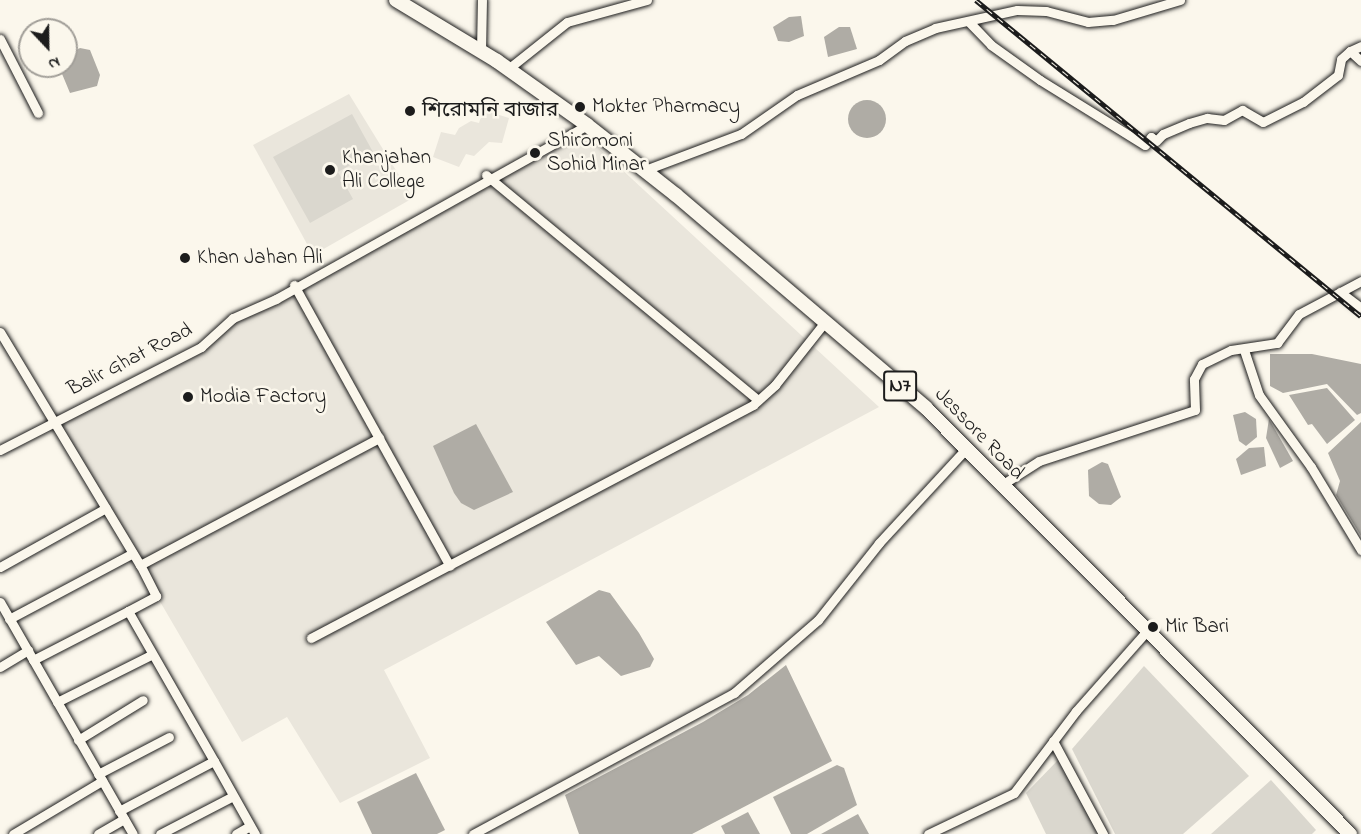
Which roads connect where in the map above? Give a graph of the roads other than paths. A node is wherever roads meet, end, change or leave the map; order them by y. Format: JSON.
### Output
{"nodes":[{"id":1,"x":396,"y":0,"type":"edge"},
{"id":2,"x":482,"y":0,"type":"edge"},
{"id":3,"x":647,"y":0,"type":"edge"},
{"id":4,"x":1180,"y":0,"type":"edge"},
{"id":5,"x":970,"y":23,"type":"junction"},
{"id":6,"x":0,"y":39,"type":"edge"},
{"id":7,"x":1361,"y":46,"type":"edge"},
{"id":8,"x":481,"y":51,"type":"junction"},
{"id":9,"x":1350,"y":51,"type":"junction"},
{"id":10,"x":1361,"y":61,"type":"edge"},
{"id":11,"x":508,"y":69,"type":"junction"},
{"id":12,"x":38,"y":113,"type":"dead end"},
{"id":13,"x":586,"y":124,"type":"junction"},
{"id":14,"x":645,"y":170,"type":"junction"},
{"id":15,"x":487,"y":176,"type":"junction"},
{"id":16,"x":1361,"y":281,"type":"edge"},
{"id":17,"x":295,"y":286,"type":"junction"},
{"id":18,"x":1340,"y":292,"type":"junction"},
{"id":19,"x":1361,"y":308,"type":"edge"},
{"id":20,"x":825,"y":322,"type":"junction"},
{"id":21,"x":0,"y":332,"type":"edge"},
{"id":22,"x":1244,"y":350,"type":"junction"},
{"id":23,"x":758,"y":400,"type":"junction"},
{"id":24,"x":53,"y":418,"type":"junction"},
{"id":25,"x":379,"y":438,"type":"junction"},
{"id":26,"x":0,"y":448,"type":"edge"},
{"id":27,"x":964,"y":450,"type":"junction"},
{"id":28,"x":1000,"y":486,"type":"junction"},
{"id":29,"x":106,"y":508,"type":"junction"},
{"id":30,"x":1361,"y":550,"type":"edge"},
{"id":31,"x":133,"y":553,"type":"junction"},
{"id":32,"x":140,"y":565,"type":"junction"},
{"id":33,"x":450,"y":566,"type":"junction"},
{"id":34,"x":0,"y":567,"type":"edge"},
{"id":35,"x":3,"y":611,"type":"edge"},
{"id":36,"x":128,"y":611,"type":"junction"},
{"id":37,"x":1146,"y":632,"type":"junction"},
{"id":38,"x":311,"y":638,"type":"dead end"},
{"id":39,"x":28,"y":650,"type":"junction"},
{"id":40,"x":151,"y":655,"type":"junction"},
{"id":41,"x":33,"y":660,"type":"junction"},
{"id":42,"x":0,"y":666,"type":"edge"},
{"id":43,"x":143,"y":700,"type":"dead end"},
{"id":44,"x":57,"y":702,"type":"junction"},
{"id":45,"x":170,"y":737,"type":"dead end"},
{"id":46,"x":78,"y":740,"type":"junction"},
{"id":47,"x":1053,"y":741,"type":"junction"},
{"id":48,"x":214,"y":761,"type":"junction"},
{"id":49,"x":100,"y":778,"type":"junction"},
{"id":50,"x":233,"y":796,"type":"junction"},
{"id":51,"x":122,"y":815,"type":"junction"},
{"id":52,"x":253,"y":830,"type":"edge"},
{"id":53,"x":13,"y":834,"type":"edge"},
{"id":54,"x":98,"y":834,"type":"edge"},
{"id":55,"x":133,"y":834,"type":"edge"},
{"id":56,"x":160,"y":834,"type":"edge"},
{"id":57,"x":236,"y":834,"type":"edge"},
{"id":58,"x":473,"y":834,"type":"edge"},
{"id":59,"x":928,"y":834,"type":"edge"},
{"id":60,"x":1103,"y":834,"type":"edge"},
{"id":61,"x":1350,"y":834,"type":"edge"}],
"edges":[{"from":1,"to":8,"type":"highway","name":"Jessore Road","number":"N7"},
{"from":2,"to":8,"type":"street"},
{"from":3,"to":11,"type":"street"},
{"from":4,"to":5,"type":"street"},
{"from":5,"to":9,"type":"street"},
{"from":5,"to":14,"type":"street"},
{"from":6,"to":12,"type":"street"},
{"from":7,"to":9,"type":"street"},
{"from":8,"to":11,"type":"highway","name":"Jessore Road","number":"N7"},
{"from":9,"to":10,"type":"street"},
{"from":11,"to":13,"type":"highway","name":"Jessore Road","number":"N7"},
{"from":13,"to":14,"type":"highway","name":"Jessore Road","number":"N7"},
{"from":13,"to":15,"type":"street","name":"Balir Ghat Road"},
{"from":14,"to":20,"type":"highway","name":"Jessore Road","number":"N7"},
{"from":15,"to":17,"type":"street","name":"Balir Ghat Road"},
{"from":15,"to":23,"type":"street"},
{"from":16,"to":18,"type":"street"},
{"from":17,"to":24,"type":"street","name":"Balir Ghat Road"},
{"from":17,"to":25,"type":"street"},
{"from":18,"to":19,"type":"street"},
{"from":18,"to":22,"type":"street"},
{"from":20,"to":23,"type":"street"},
{"from":20,"to":27,"type":"highway","name":"Jessore Road","number":"N7"},
{"from":21,"to":24,"type":"street"},
{"from":22,"to":28,"type":"street"},
{"from":22,"to":30,"type":"street"},
{"from":23,"to":33,"type":"street"},
{"from":24,"to":26,"type":"street","name":"Balir Ghat Road"},
{"from":24,"to":29,"type":"street"},
{"from":25,"to":32,"type":"street"},
{"from":25,"to":33,"type":"street"},
{"from":27,"to":28,"type":"highway","name":"Jessore Road","number":"N7"},
{"from":27,"to":58,"type":"street"},
{"from":28,"to":37,"type":"highway","name":"Jessore Road","number":"N7"},
{"from":29,"to":31,"type":"street"},
{"from":29,"to":34,"type":"street"},
{"from":31,"to":32,"type":"street"},
{"from":31,"to":35,"type":"street"},
{"from":32,"to":36,"type":"street"},
{"from":33,"to":38,"type":"street"},
{"from":35,"to":39,"type":"street"},
{"from":36,"to":40,"type":"street"},
{"from":36,"to":41,"type":"street"},
{"from":37,"to":47,"type":"street"},
{"from":37,"to":61,"type":"highway","name":"Jessore Road","number":"N7"},
{"from":39,"to":41,"type":"street"},
{"from":39,"to":42,"type":"street"},
{"from":40,"to":44,"type":"street"},
{"from":40,"to":48,"type":"street"},
{"from":41,"to":44,"type":"street"},
{"from":43,"to":46,"type":"street"},
{"from":44,"to":46,"type":"street"},
{"from":45,"to":49,"type":"street"},
{"from":46,"to":49,"type":"street"},
{"from":47,"to":59,"type":"street"},
{"from":47,"to":60,"type":"street"},
{"from":48,"to":50,"type":"street"},
{"from":48,"to":51,"type":"street"},
{"from":49,"to":51,"type":"street"},
{"from":49,"to":53,"type":"street"},
{"from":50,"to":52,"type":"street"},
{"from":50,"to":56,"type":"street"},
{"from":51,"to":54,"type":"street"},
{"from":51,"to":55,"type":"street"},
{"from":52,"to":57,"type":"street"}]}
